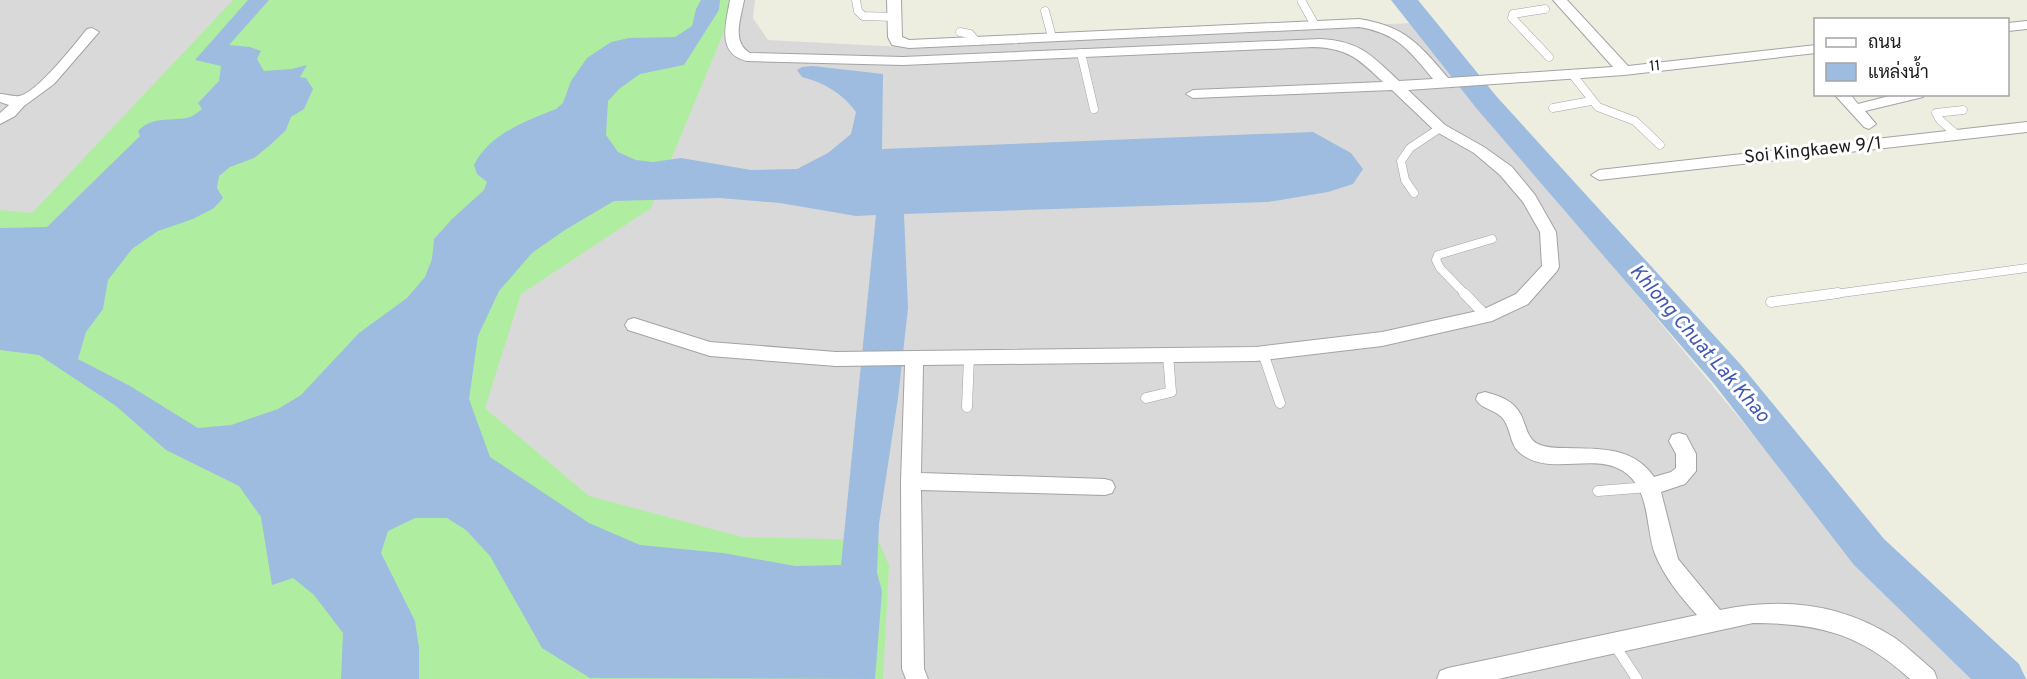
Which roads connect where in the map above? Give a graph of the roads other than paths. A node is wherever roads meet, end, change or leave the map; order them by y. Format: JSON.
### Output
{"nodes":[{"id":1,"x":737,"y":0,"type":"edge"},
{"id":2,"x":856,"y":0,"type":"edge"},
{"id":3,"x":894,"y":0,"type":"edge"},
{"id":4,"x":1560,"y":0,"type":"edge"},
{"id":5,"x":1302,"y":2,"type":"dead end"},
{"id":6,"x":1545,"y":9,"type":"dead end"},
{"id":7,"x":1045,"y":11,"type":"dead end"},
{"id":8,"x":894,"y":17,"type":"junction"},
{"id":9,"x":1316,"y":25,"type":"junction"},
{"id":10,"x":2027,"y":25,"type":"edge"},
{"id":11,"x":2009,"y":27,"type":"edge"},
{"id":12,"x":92,"y":32,"type":"dead end"},
{"id":13,"x":960,"y":32,"type":"dead end"},
{"id":14,"x":1052,"y":37,"type":"junction"},
{"id":15,"x":976,"y":41,"type":"junction"},
{"id":16,"x":1808,"y":50,"type":"edge"},
{"id":17,"x":1081,"y":53,"type":"junction"},
{"id":18,"x":1549,"y":57,"type":"dead end"},
{"id":19,"x":1624,"y":71,"type":"junction"},
{"id":20,"x":1572,"y":74,"type":"junction"},
{"id":21,"x":1444,"y":83,"type":"junction"},
{"id":22,"x":1395,"y":86,"type":"junction"},
{"id":23,"x":1193,"y":94,"type":"dead end"},
{"id":24,"x":1843,"y":96,"type":"edge"},
{"id":25,"x":1910,"y":96,"type":"edge"},
{"id":26,"x":0,"y":98,"type":"edge"},
{"id":27,"x":1591,"y":101,"type":"junction"},
{"id":28,"x":17,"y":104,"type":"junction"},
{"id":29,"x":1094,"y":108,"type":"dead end"},
{"id":30,"x":1553,"y":108,"type":"dead end"},
{"id":31,"x":1855,"y":109,"type":"junction"},
{"id":32,"x":1963,"y":110,"type":"dead end"},
{"id":33,"x":0,"y":119,"type":"edge"},
{"id":34,"x":1869,"y":124,"type":"dead end"},
{"id":35,"x":2027,"y":127,"type":"edge"},
{"id":36,"x":1440,"y":128,"type":"junction"},
{"id":37,"x":1957,"y":135,"type":"junction"},
{"id":38,"x":1660,"y":145,"type":"dead end"},
{"id":39,"x":1599,"y":175,"type":"dead end"},
{"id":40,"x":1414,"y":193,"type":"dead end"},
{"id":41,"x":1492,"y":239,"type":"dead end"},
{"id":42,"x":2027,"y":268,"type":"edge"},
{"id":43,"x":1771,"y":302,"type":"dead end"},
{"id":44,"x":1486,"y":316,"type":"junction"},
{"id":45,"x":634,"y":325,"type":"dead end"},
{"id":46,"x":1263,"y":353,"type":"junction"},
{"id":47,"x":1168,"y":355,"type":"junction"},
{"id":48,"x":969,"y":357,"type":"junction"},
{"id":49,"x":909,"y":358,"type":"junction"},
{"id":50,"x":1146,"y":398,"type":"dead end"},
{"id":51,"x":1485,"y":399,"type":"dead end"},
{"id":52,"x":1280,"y":403,"type":"dead end"},
{"id":53,"x":967,"y":407,"type":"dead end"},
{"id":54,"x":1679,"y":441,"type":"dead end"},
{"id":55,"x":911,"y":482,"type":"junction"},
{"id":56,"x":1105,"y":487,"type":"dead end"},
{"id":57,"x":1649,"y":487,"type":"junction"},
{"id":58,"x":1598,"y":491,"type":"dead end"},
{"id":59,"x":1716,"y":621,"type":"junction"},
{"id":60,"x":1614,"y":643,"type":"junction"},
{"id":61,"x":917,"y":679,"type":"edge"},
{"id":62,"x":1448,"y":679,"type":"edge"},
{"id":63,"x":1637,"y":679,"type":"edge"},
{"id":64,"x":1926,"y":679,"type":"edge"}],
"edges":[{"from":1,"to":17,"type":"street"},
{"from":2,"to":8,"type":"lane"},
{"from":3,"to":8,"type":"street"},
{"from":4,"to":19,"type":"street"},
{"from":5,"to":9,"type":"lane"},
{"from":6,"to":18,"type":"lane"},
{"from":7,"to":14,"type":"lane"},
{"from":8,"to":15,"type":"street"},
{"from":9,"to":14,"type":"street"},
{"from":9,"to":21,"type":"street"},
{"from":10,"to":11,"type":"street"},
{"from":12,"to":28,"type":"street"},
{"from":13,"to":15,"type":"lane"},
{"from":14,"to":15,"type":"street"},
{"from":16,"to":19,"type":"street","name":"11"},
{"from":17,"to":22,"type":"street"},
{"from":17,"to":29,"type":"lane"},
{"from":19,"to":20,"type":"street","name":"11"},
{"from":20,"to":21,"type":"street","name":"11"},
{"from":20,"to":27,"type":"lane"},
{"from":21,"to":22,"type":"street","name":"11"},
{"from":22,"to":23,"type":"street","name":"11"},
{"from":22,"to":36,"type":"street"},
{"from":24,"to":31,"type":"street"},
{"from":25,"to":31,"type":"street"},
{"from":26,"to":28,"type":"street"},
{"from":27,"to":30,"type":"lane"},
{"from":27,"to":38,"type":"lane"},
{"from":28,"to":33,"type":"street"},
{"from":31,"to":34,"type":"street"},
{"from":32,"to":37,"type":"lane"},
{"from":35,"to":37,"type":"street","name":"Soi Kingkaew 9/1"},
{"from":36,"to":40,"type":"lane"},
{"from":36,"to":44,"type":"street"},
{"from":37,"to":39,"type":"street","name":"Soi Kingkaew 9/1"},
{"from":41,"to":44,"type":"lane"},
{"from":42,"to":43,"type":"lane"},
{"from":44,"to":46,"type":"street"},
{"from":45,"to":49,"type":"street"},
{"from":46,"to":47,"type":"street"},
{"from":46,"to":52,"type":"lane"},
{"from":47,"to":48,"type":"street"},
{"from":47,"to":50,"type":"lane"},
{"from":48,"to":49,"type":"street"},
{"from":48,"to":53,"type":"lane"},
{"from":49,"to":55,"type":"street"},
{"from":51,"to":57,"type":"street"},
{"from":54,"to":57,"type":"street"},
{"from":55,"to":56,"type":"street"},
{"from":55,"to":61,"type":"street"},
{"from":57,"to":58,"type":"lane"},
{"from":57,"to":59,"type":"street"},
{"from":59,"to":60,"type":"street"},
{"from":59,"to":64,"type":"street"},
{"from":60,"to":62,"type":"street"},
{"from":60,"to":63,"type":"lane"}]}
